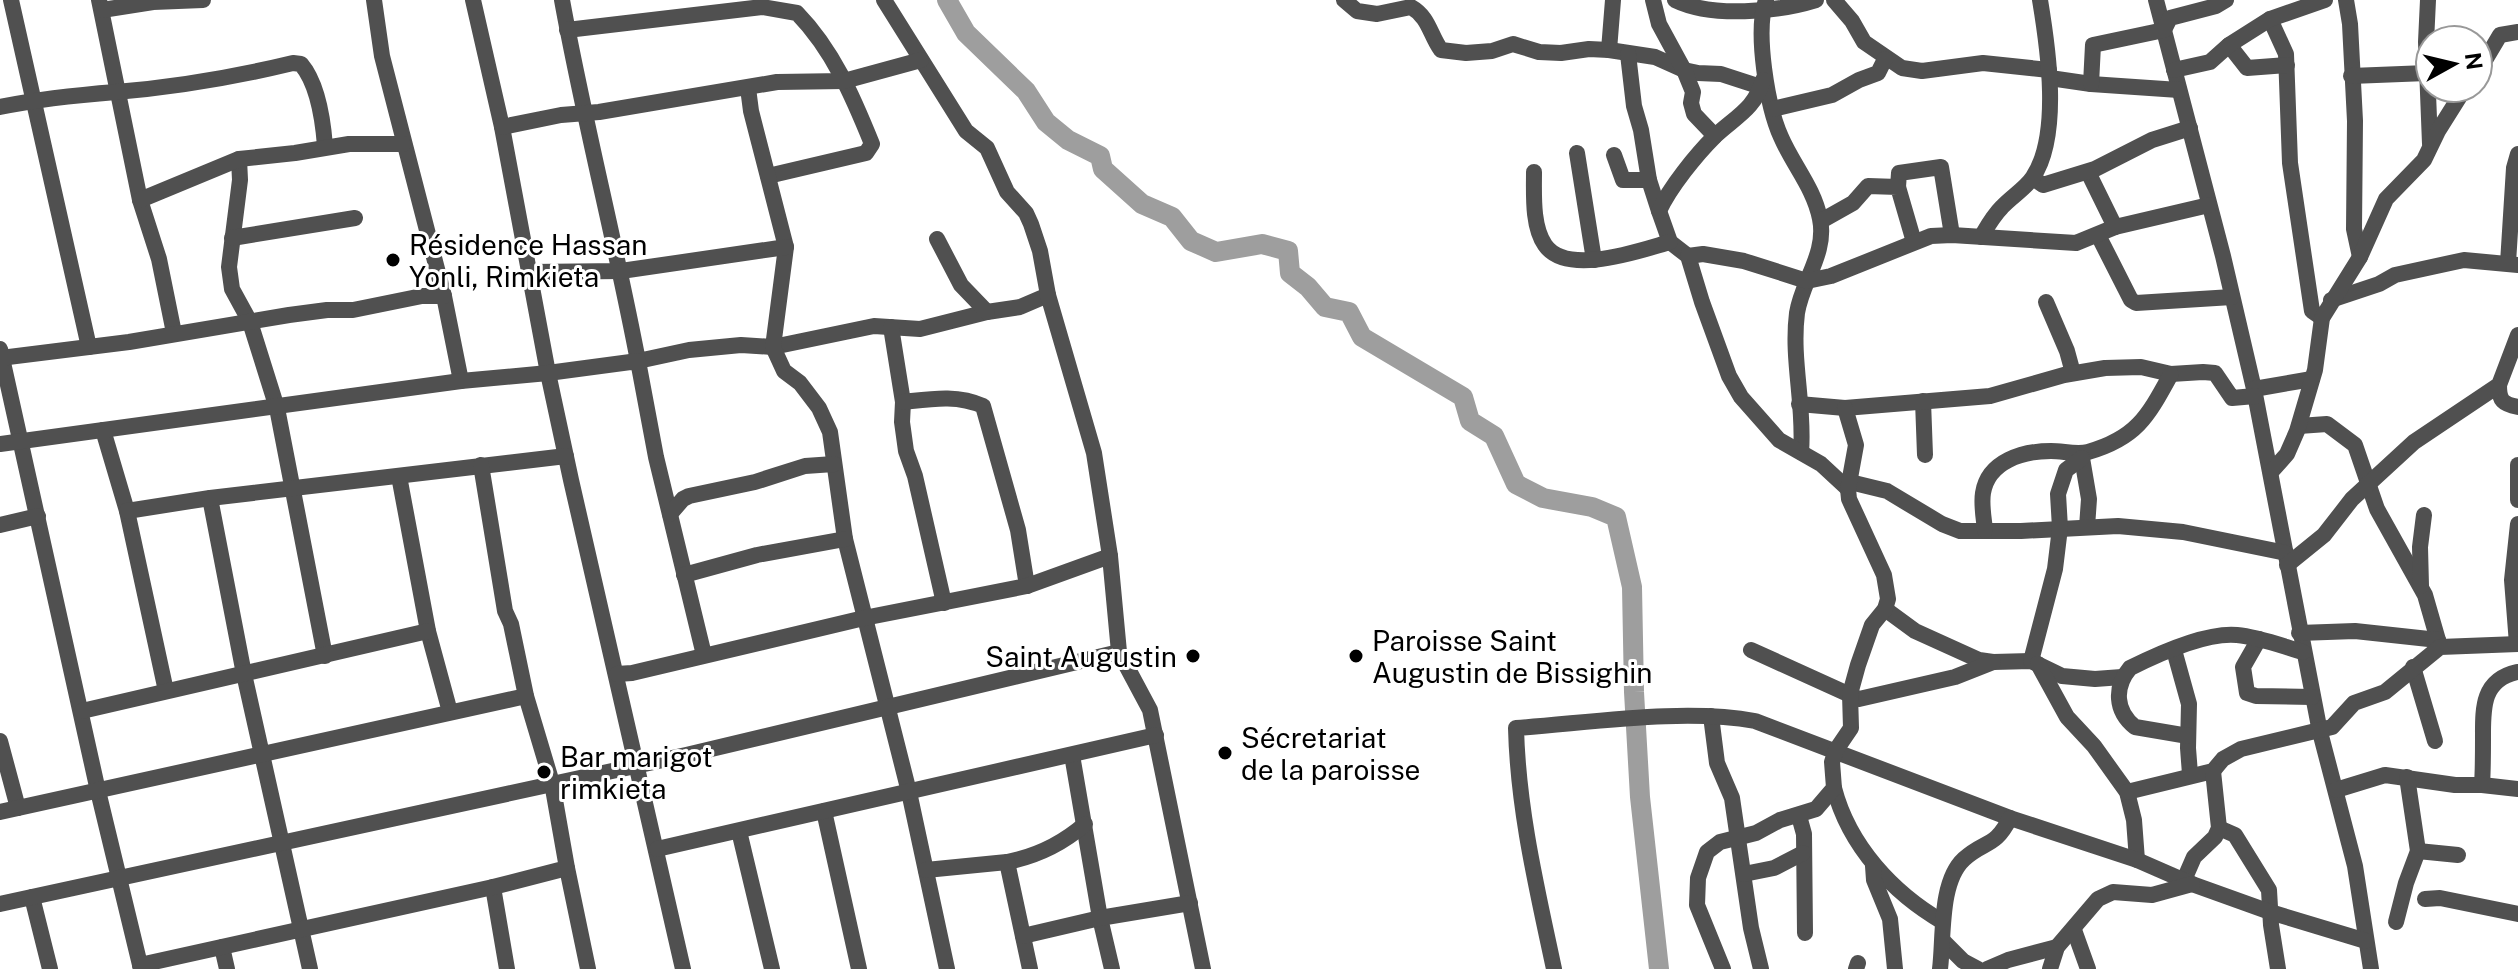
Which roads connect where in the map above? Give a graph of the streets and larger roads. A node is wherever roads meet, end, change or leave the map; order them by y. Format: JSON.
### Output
{"nodes":[{"id":1,"x":11,"y":0,"type":"edge"},
{"id":2,"x":203,"y":0,"type":"edge"},
{"id":3,"x":374,"y":0,"type":"edge"},
{"id":4,"x":473,"y":0,"type":"edge"},
{"id":5,"x":562,"y":0,"type":"edge"},
{"id":6,"x":884,"y":0,"type":"edge"},
{"id":7,"x":1344,"y":0,"type":"edge"},
{"id":8,"x":1613,"y":0,"type":"edge"},
{"id":9,"x":1653,"y":0,"type":"edge"},
{"id":10,"x":1675,"y":0,"type":"edge"},
{"id":11,"x":1816,"y":0,"type":"edge"},
{"id":12,"x":1834,"y":0,"type":"edge"},
{"id":13,"x":2040,"y":0,"type":"edge"},
{"id":14,"x":2156,"y":0,"type":"edge"},
{"id":15,"x":2226,"y":0,"type":"edge"},
{"id":16,"x":2325,"y":0,"type":"edge"},
{"id":17,"x":2346,"y":0,"type":"edge"},
{"id":18,"x":2428,"y":0,"type":"edge"},
{"id":19,"x":1764,"y":4,"type":"edge"},
{"id":20,"x":101,"y":5,"type":"edge"},
{"id":21,"x":794,"y":7,"type":"edge"},
{"id":22,"x":2275,"y":11,"type":"edge"},
{"id":23,"x":2426,"y":24,"type":"edge"},
{"id":24,"x":567,"y":30,"type":"junction"},
{"id":25,"x":2164,"y":30,"type":"junction"},
{"id":26,"x":2518,"y":32,"type":"edge"},
{"id":27,"x":2229,"y":45,"type":"junction"},
{"id":28,"x":2494,"y":45,"type":"edge"},
{"id":29,"x":1609,"y":50,"type":"junction"},
{"id":30,"x":1628,"y":54,"type":"junction"},
{"id":31,"x":1885,"y":59,"type":"junction"},
{"id":32,"x":921,"y":60,"type":"junction"},
{"id":33,"x":2287,"y":65,"type":"junction"},
{"id":34,"x":1684,"y":70,"type":"junction"},
{"id":35,"x":2174,"y":70,"type":"junction"},
{"id":36,"x":2049,"y":74,"type":"junction"},
{"id":37,"x":2414,"y":74,"type":"edge"},
{"id":38,"x":2351,"y":76,"type":"junction"},
{"id":39,"x":844,"y":81,"type":"junction"},
{"id":40,"x":1763,"y":81,"type":"junction"},
{"id":41,"x":2091,"y":84,"type":"junction"},
{"id":42,"x":748,"y":88,"type":"junction"},
{"id":43,"x":2179,"y":90,"type":"junction"},
{"id":44,"x":117,"y":92,"type":"junction"},
{"id":45,"x":34,"y":101,"type":"junction"},
{"id":46,"x":2428,"y":104,"type":"edge"},
{"id":47,"x":2455,"y":104,"type":"edge"},
{"id":48,"x":0,"y":107,"type":"edge"},
{"id":49,"x":1773,"y":109,"type":"junction"},
{"id":50,"x":584,"y":114,"type":"junction"},
{"id":51,"x":502,"y":127,"type":"junction"},
{"id":52,"x":2190,"y":128,"type":"junction"},
{"id":53,"x":1715,"y":136,"type":"junction"},
{"id":54,"x":403,"y":144,"type":"junction"},
{"id":55,"x":325,"y":146,"type":"junction"},
{"id":56,"x":2430,"y":146,"type":"junction"},
{"id":57,"x":1577,"y":153,"type":"dead end"},
{"id":58,"x":2518,"y":154,"type":"edge"},
{"id":59,"x":1614,"y":155,"type":"dead end"},
{"id":60,"x":239,"y":159,"type":"junction"},
{"id":61,"x":1534,"y":172,"type":"dead end"},
{"id":62,"x":2088,"y":172,"type":"junction"},
{"id":63,"x":768,"y":176,"type":"junction"},
{"id":64,"x":2033,"y":178,"type":"junction"},
{"id":65,"x":1649,"y":180,"type":"junction"},
{"id":66,"x":1898,"y":187,"type":"junction"},
{"id":67,"x":140,"y":200,"type":"junction"},
{"id":68,"x":2209,"y":205,"type":"junction"},
{"id":69,"x":1659,"y":211,"type":"junction"},
{"id":70,"x":355,"y":218,"type":"dead end"},
{"id":71,"x":1821,"y":221,"type":"junction"},
{"id":72,"x":2115,"y":227,"type":"junction"},
{"id":73,"x":1952,"y":235,"type":"junction"},
{"id":74,"x":2098,"y":235,"type":"junction"},
{"id":75,"x":1981,"y":237,"type":"junction"},
{"id":76,"x":232,"y":238,"type":"junction"},
{"id":77,"x":937,"y":239,"type":"dead end"},
{"id":78,"x":1670,"y":242,"type":"junction"},
{"id":79,"x":1914,"y":242,"type":"junction"},
{"id":80,"x":786,"y":247,"type":"junction"},
{"id":81,"x":1688,"y":256,"type":"junction"},
{"id":82,"x":2360,"y":257,"type":"junction"},
{"id":83,"x":1594,"y":260,"type":"junction"},
{"id":84,"x":2513,"y":264,"type":"edge"},
{"id":85,"x":621,"y":271,"type":"junction"},
{"id":86,"x":530,"y":272,"type":"junction"},
{"id":87,"x":1807,"y":281,"type":"junction"},
{"id":88,"x":1048,"y":295,"type":"junction"},
{"id":89,"x":444,"y":296,"type":"junction"},
{"id":90,"x":2232,"y":297,"type":"junction"},
{"id":91,"x":2331,"y":300,"type":"junction"},
{"id":92,"x":2046,"y":302,"type":"dead end"},
{"id":93,"x":987,"y":312,"type":"junction"},
{"id":94,"x":2322,"y":318,"type":"junction"},
{"id":95,"x":250,"y":322,"type":"junction"},
{"id":96,"x":891,"y":327,"type":"junction"},
{"id":97,"x":174,"y":333,"type":"junction"},
{"id":98,"x":2518,"y":335,"type":"edge"},
{"id":99,"x":89,"y":347,"type":"junction"},
{"id":100,"x":773,"y":347,"type":"junction"},
{"id":101,"x":1,"y":355,"type":"edge"},
{"id":102,"x":638,"y":361,"type":"junction"},
{"id":103,"x":548,"y":373,"type":"junction"},
{"id":104,"x":2073,"y":373,"type":"junction"},
{"id":105,"x":2171,"y":374,"type":"junction"},
{"id":106,"x":2312,"y":379,"type":"junction"},
{"id":107,"x":461,"y":381,"type":"junction"},
{"id":108,"x":2499,"y":385,"type":"junction"},
{"id":109,"x":2254,"y":393,"type":"junction"},
{"id":110,"x":1923,"y":401,"type":"junction"},
{"id":111,"x":903,"y":402,"type":"junction"},
{"id":112,"x":1799,"y":404,"type":"junction"},
{"id":113,"x":2518,"y":407,"type":"edge"},
{"id":114,"x":277,"y":408,"type":"junction"},
{"id":115,"x":1845,"y":408,"type":"junction"},
{"id":116,"x":2299,"y":426,"type":"junction"},
{"id":117,"x":103,"y":430,"type":"junction"},
{"id":118,"x":21,"y":442,"type":"junction"},
{"id":119,"x":0,"y":444,"type":"edge"},
{"id":120,"x":1801,"y":452,"type":"junction"},
{"id":121,"x":1925,"y":455,"type":"dead end"},
{"id":122,"x":2083,"y":455,"type":"junction"},
{"id":123,"x":566,"y":456,"type":"junction"},
{"id":124,"x":834,"y":464,"type":"junction"},
{"id":125,"x":481,"y":465,"type":"junction"},
{"id":126,"x":2518,"y":465,"type":"edge"},
{"id":127,"x":2271,"y":472,"type":"junction"},
{"id":128,"x":399,"y":476,"type":"junction"},
{"id":129,"x":1849,"y":485,"type":"junction"},
{"id":130,"x":2368,"y":486,"type":"junction"},
{"id":131,"x":291,"y":489,"type":"junction"},
{"id":132,"x":210,"y":498,"type":"junction"},
{"id":133,"x":2518,"y":500,"type":"edge"},
{"id":134,"x":127,"y":511,"type":"junction"},
{"id":135,"x":670,"y":514,"type":"junction"},
{"id":136,"x":2424,"y":515,"type":"dead end"},
{"id":137,"x":38,"y":516,"type":"junction"},
{"id":138,"x":2518,"y":524,"type":"edge"},
{"id":139,"x":0,"y":525,"type":"edge"},
{"id":140,"x":2087,"y":527,"type":"junction"},
{"id":141,"x":2060,"y":528,"type":"junction"},
{"id":142,"x":1985,"y":530,"type":"junction"},
{"id":143,"x":845,"y":539,"type":"junction"},
{"id":144,"x":1110,"y":556,"type":"junction"},
{"id":145,"x":2286,"y":559,"type":"junction"},
{"id":146,"x":684,"y":575,"type":"junction"},
{"id":147,"x":1027,"y":586,"type":"junction"},
{"id":148,"x":2421,"y":587,"type":"junction"},
{"id":149,"x":944,"y":603,"type":"junction"},
{"id":150,"x":1885,"y":609,"type":"junction"},
{"id":151,"x":864,"y":618,"type":"junction"},
{"id":152,"x":428,"y":631,"type":"junction"},
{"id":153,"x":2299,"y":633,"type":"junction"},
{"id":154,"x":2259,"y":639,"type":"junction"},
{"id":155,"x":2439,"y":643,"type":"junction"},
{"id":156,"x":2512,"y":645,"type":"edge"},
{"id":157,"x":1751,"y":650,"type":"dead end"},
{"id":158,"x":2174,"y":650,"type":"junction"},
{"id":159,"x":1119,"y":652,"type":"junction"},
{"id":160,"x":2303,"y":652,"type":"junction"},
{"id":161,"x":704,"y":655,"type":"junction"},
{"id":162,"x":325,"y":656,"type":"junction"},
{"id":163,"x":1993,"y":662,"type":"junction"},
{"id":164,"x":2034,"y":663,"type":"junction"},
{"id":165,"x":2413,"y":667,"type":"junction"},
{"id":166,"x":2517,"y":673,"type":"edge"},
{"id":167,"x":244,"y":674,"type":"junction"},
{"id":168,"x":617,"y":674,"type":"junction"},
{"id":169,"x":2122,"y":677,"type":"junction"},
{"id":170,"x":166,"y":691,"type":"junction"},
{"id":171,"x":1850,"y":694,"type":"junction"},
{"id":172,"x":526,"y":696,"type":"junction"},
{"id":173,"x":2312,"y":697,"type":"junction"},
{"id":174,"x":887,"y":707,"type":"junction"},
{"id":175,"x":82,"y":711,"type":"junction"},
{"id":176,"x":450,"y":712,"type":"junction"},
{"id":177,"x":1711,"y":716,"type":"junction"},
{"id":178,"x":2320,"y":732,"type":"junction"},
{"id":179,"x":1156,"y":735,"type":"junction"},
{"id":180,"x":2188,"y":736,"type":"junction"},
{"id":181,"x":0,"y":741,"type":"edge"},
{"id":182,"x":2435,"y":741,"type":"dead end"},
{"id":183,"x":1836,"y":750,"type":"junction"},
{"id":184,"x":263,"y":753,"type":"junction"},
{"id":185,"x":1072,"y":755,"type":"junction"},
{"id":186,"x":637,"y":764,"type":"junction"},
{"id":187,"x":2213,"y":771,"type":"junction"},
{"id":188,"x":2190,"y":774,"type":"junction"},
{"id":189,"x":2407,"y":777,"type":"junction"},
{"id":190,"x":552,"y":783,"type":"junction"},
{"id":191,"x":2482,"y":785,"type":"junction"},
{"id":192,"x":1834,"y":788,"type":"junction"},
{"id":193,"x":2518,"y":789,"type":"edge"},
{"id":194,"x":2336,"y":790,"type":"junction"},
{"id":195,"x":98,"y":791,"type":"junction"},
{"id":196,"x":909,"y":792,"type":"junction"},
{"id":197,"x":2127,"y":792,"type":"junction"},
{"id":198,"x":18,"y":808,"type":"junction"},
{"id":199,"x":824,"y":811,"type":"junction"},
{"id":200,"x":0,"y":812,"type":"edge"},
{"id":201,"x":1799,"y":816,"type":"junction"},
{"id":202,"x":2010,"y":818,"type":"junction"},
{"id":203,"x":1085,"y":824,"type":"junction"},
{"id":204,"x":2219,"y":828,"type":"junction"},
{"id":205,"x":739,"y":831,"type":"junction"},
{"id":206,"x":1739,"y":837,"type":"junction"},
{"id":207,"x":282,"y":842,"type":"junction"},
{"id":208,"x":657,"y":849,"type":"junction"},
{"id":209,"x":2418,"y":851,"type":"junction"},
{"id":210,"x":1803,"y":853,"type":"junction"},
{"id":211,"x":2458,"y":855,"type":"dead end"},
{"id":212,"x":2137,"y":860,"type":"junction"},
{"id":213,"x":1007,"y":862,"type":"junction"},
{"id":214,"x":1873,"y":866,"type":"junction"},
{"id":215,"x":567,"y":868,"type":"junction"},
{"id":216,"x":926,"y":870,"type":"junction"},
{"id":217,"x":1744,"y":874,"type":"junction"},
{"id":218,"x":121,"y":877,"type":"junction"},
{"id":219,"x":2188,"y":882,"type":"junction"},
{"id":220,"x":493,"y":887,"type":"junction"},
{"id":221,"x":32,"y":897,"type":"junction"},
{"id":222,"x":2425,"y":899,"type":"dead end"},
{"id":223,"x":1190,"y":903,"type":"junction"},
{"id":224,"x":0,"y":904,"type":"edge"},
{"id":225,"x":2270,"y":912,"type":"junction"},
{"id":226,"x":2518,"y":914,"type":"edge"},
{"id":227,"x":1100,"y":918,"type":"junction"},
{"id":228,"x":1943,"y":922,"type":"junction"},
{"id":229,"x":2396,"y":922,"type":"dead end"},
{"id":230,"x":301,"y":929,"type":"junction"},
{"id":231,"x":2074,"y":930,"type":"junction"},
{"id":232,"x":1805,"y":933,"type":"dead end"},
{"id":233,"x":1023,"y":936,"type":"junction"},
{"id":234,"x":1943,"y":941,"type":"junction"},
{"id":235,"x":2366,"y":941,"type":"junction"},
{"id":236,"x":222,"y":947,"type":"junction"},
{"id":237,"x":2057,"y":947,"type":"junction"},
{"id":238,"x":141,"y":967,"type":"edge"},
{"id":239,"x":50,"y":969,"type":"edge"},
{"id":240,"x":227,"y":969,"type":"edge"},
{"id":241,"x":310,"y":969,"type":"edge"},
{"id":242,"x":505,"y":969,"type":"edge"},
{"id":243,"x":588,"y":969,"type":"edge"},
{"id":244,"x":683,"y":969,"type":"edge"},
{"id":245,"x":772,"y":969,"type":"edge"},
{"id":246,"x":859,"y":969,"type":"edge"},
{"id":247,"x":947,"y":969,"type":"edge"},
{"id":248,"x":1030,"y":969,"type":"edge"},
{"id":249,"x":1112,"y":969,"type":"edge"},
{"id":250,"x":1203,"y":969,"type":"edge"},
{"id":251,"x":1554,"y":969,"type":"edge"},
{"id":252,"x":1723,"y":969,"type":"edge"},
{"id":253,"x":1761,"y":969,"type":"edge"},
{"id":254,"x":1895,"y":969,"type":"edge"},
{"id":255,"x":1940,"y":969,"type":"edge"},
{"id":256,"x":1978,"y":969,"type":"edge"},
{"id":257,"x":1987,"y":969,"type":"edge"},
{"id":258,"x":2050,"y":969,"type":"edge"},
{"id":259,"x":2088,"y":969,"type":"edge"},
{"id":260,"x":2278,"y":969,"type":"edge"},
{"id":261,"x":2371,"y":969,"type":"edge"}],
"edges":[{"from":1,"to":45,"type":"street"},
{"from":2,"to":20,"type":"street"},
{"from":3,"to":54,"type":"street"},
{"from":4,"to":51,"type":"street"},
{"from":5,"to":24,"type":"street"},
{"from":6,"to":32,"type":"street"},
{"from":7,"to":29,"type":"street"},
{"from":8,"to":29,"type":"street"},
{"from":9,"to":34,"type":"street"},
{"from":10,"to":19,"type":"street"},
{"from":11,"to":19,"type":"street"},
{"from":12,"to":31,"type":"street"},
{"from":13,"to":36,"type":"street"},
{"from":14,"to":25,"type":"street"},
{"from":15,"to":25,"type":"street"},
{"from":16,"to":22,"type":"street"},
{"from":17,"to":38,"type":"street"},
{"from":18,"to":23,"type":"street"},
{"from":19,"to":40,"type":"street"},
{"from":20,"to":44,"type":"street"},
{"from":21,"to":24,"type":"street"},
{"from":21,"to":39,"type":"street"},
{"from":22,"to":27,"type":"street"},
{"from":22,"to":33,"type":"street"},
{"from":24,"to":50,"type":"street"},
{"from":25,"to":35,"type":"street"},
{"from":25,"to":41,"type":"street"},
{"from":26,"to":28,"type":"street"},
{"from":27,"to":33,"type":"street"},
{"from":27,"to":35,"type":"street"},
{"from":29,"to":30,"type":"street"},
{"from":30,"to":34,"type":"street"},
{"from":30,"to":65,"type":"street"},
{"from":31,"to":36,"type":"street"},
{"from":31,"to":49,"type":"street"},
{"from":32,"to":39,"type":"street"},
{"from":32,"to":88,"type":"street"},
{"from":33,"to":94,"type":"street"},
{"from":34,"to":40,"type":"street"},
{"from":34,"to":53,"type":"street"},
{"from":35,"to":43,"type":"street"},
{"from":36,"to":41,"type":"street"},
{"from":36,"to":64,"type":"street"},
{"from":37,"to":38,"type":"street"},
{"from":38,"to":82,"type":"street"},
{"from":39,"to":42,"type":"street"},
{"from":39,"to":63,"type":"street"},
{"from":40,"to":49,"type":"street"},
{"from":40,"to":53,"type":"street"},
{"from":41,"to":43,"type":"street"},
{"from":42,"to":50,"type":"street"},
{"from":42,"to":63,"type":"street"},
{"from":43,"to":52,"type":"street"},
{"from":44,"to":45,"type":"street"},
{"from":44,"to":55,"type":"street"},
{"from":44,"to":67,"type":"street"},
{"from":45,"to":48,"type":"street"},
{"from":45,"to":99,"type":"street"},
{"from":46,"to":56,"type":"street"},
{"from":47,"to":56,"type":"street"},
{"from":49,"to":71,"type":"street"},
{"from":50,"to":51,"type":"street"},
{"from":50,"to":85,"type":"street"},
{"from":51,"to":86,"type":"street"},
{"from":52,"to":62,"type":"street"},
{"from":52,"to":68,"type":"street"},
{"from":53,"to":69,"type":"street"},
{"from":54,"to":55,"type":"street"},
{"from":54,"to":89,"type":"street"},
{"from":55,"to":60,"type":"street"},
{"from":56,"to":82,"type":"street"},
{"from":57,"to":83,"type":"street"},
{"from":58,"to":84,"type":"street"},
{"from":59,"to":65,"type":"street"},
{"from":60,"to":67,"type":"street"},
{"from":60,"to":76,"type":"street"},
{"from":61,"to":83,"type":"street"},
{"from":62,"to":64,"type":"street"},
{"from":62,"to":72,"type":"street"},
{"from":63,"to":80,"type":"street"},
{"from":64,"to":75,"type":"street"},
{"from":65,"to":69,"type":"street"},
{"from":66,"to":71,"type":"street"},
{"from":66,"to":73,"type":"street"},
{"from":66,"to":79,"type":"street"},
{"from":67,"to":97,"type":"street"},
{"from":68,"to":72,"type":"street"},
{"from":68,"to":90,"type":"street"},
{"from":69,"to":78,"type":"street"},
{"from":70,"to":76,"type":"street"},
{"from":71,"to":87,"type":"street"},
{"from":72,"to":74,"type":"street"},
{"from":73,"to":75,"type":"street"},
{"from":73,"to":79,"type":"street"},
{"from":74,"to":75,"type":"street"},
{"from":74,"to":90,"type":"street"},
{"from":76,"to":95,"type":"street"},
{"from":77,"to":93,"type":"street"},
{"from":78,"to":81,"type":"street"},
{"from":78,"to":83,"type":"street"},
{"from":79,"to":87,"type":"street"},
{"from":80,"to":85,"type":"street"},
{"from":80,"to":100,"type":"street"},
{"from":81,"to":87,"type":"street"},
{"from":81,"to":120,"type":"street"},
{"from":82,"to":91,"type":"street"},
{"from":84,"to":91,"type":"street"},
{"from":85,"to":86,"type":"street"},
{"from":85,"to":102,"type":"street"},
{"from":86,"to":103,"type":"street"},
{"from":87,"to":112,"type":"street"},
{"from":88,"to":93,"type":"street"},
{"from":88,"to":144,"type":"street"},
{"from":89,"to":95,"type":"street"},
{"from":89,"to":107,"type":"street"},
{"from":90,"to":109,"type":"street"},
{"from":91,"to":94,"type":"street"},
{"from":92,"to":104,"type":"street"},
{"from":93,"to":96,"type":"street"},
{"from":94,"to":106,"type":"street"},
{"from":95,"to":97,"type":"street"},
{"from":95,"to":114,"type":"street"},
{"from":96,"to":100,"type":"street"},
{"from":96,"to":111,"type":"street"},
{"from":97,"to":99,"type":"street"},
{"from":98,"to":108,"type":"street"},
{"from":99,"to":101,"type":"street"},
{"from":100,"to":102,"type":"street"},
{"from":100,"to":124,"type":"street"},
{"from":101,"to":118,"type":"street"},
{"from":102,"to":103,"type":"street"},
{"from":102,"to":135,"type":"street"},
{"from":103,"to":107,"type":"street"},
{"from":103,"to":123,"type":"street"},
{"from":104,"to":105,"type":"street"},
{"from":104,"to":110,"type":"street"},
{"from":105,"to":109,"type":"street"},
{"from":105,"to":122,"type":"street"},
{"from":106,"to":109,"type":"street"},
{"from":106,"to":116,"type":"street"},
{"from":107,"to":114,"type":"street"},
{"from":108,"to":113,"type":"street"},
{"from":108,"to":130,"type":"street"},
{"from":109,"to":127,"type":"street"},
{"from":110,"to":115,"type":"street"},
{"from":110,"to":121,"type":"street"},
{"from":111,"to":147,"type":"street"},
{"from":111,"to":149,"type":"street"},
{"from":112,"to":115,"type":"street"},
{"from":112,"to":120,"type":"street"},
{"from":114,"to":117,"type":"street"},
{"from":114,"to":131,"type":"street"},
{"from":115,"to":129,"type":"street"},
{"from":116,"to":127,"type":"street"},
{"from":116,"to":130,"type":"street"},
{"from":117,"to":118,"type":"street"},
{"from":117,"to":134,"type":"street"},
{"from":118,"to":119,"type":"street"},
{"from":118,"to":137,"type":"street"},
{"from":120,"to":129,"type":"street"},
{"from":122,"to":140,"type":"street"},
{"from":122,"to":141,"type":"street"},
{"from":122,"to":142,"type":"street"},
{"from":123,"to":125,"type":"street"},
{"from":123,"to":168,"type":"street"},
{"from":124,"to":135,"type":"street"},
{"from":124,"to":143,"type":"street"},
{"from":125,"to":128,"type":"street"},
{"from":125,"to":172,"type":"street"},
{"from":126,"to":133,"type":"street"},
{"from":127,"to":145,"type":"street"},
{"from":128,"to":131,"type":"street"},
{"from":128,"to":152,"type":"street"},
{"from":129,"to":142,"type":"street"},
{"from":129,"to":150,"type":"street"},
{"from":130,"to":145,"type":"street"},
{"from":130,"to":148,"type":"street"},
{"from":131,"to":132,"type":"street"},
{"from":131,"to":162,"type":"street"},
{"from":132,"to":134,"type":"street"},
{"from":132,"to":167,"type":"street"},
{"from":134,"to":170,"type":"street"},
{"from":135,"to":146,"type":"street"},
{"from":136,"to":148,"type":"street"},
{"from":137,"to":139,"type":"street"},
{"from":137,"to":175,"type":"street"},
{"from":138,"to":156,"type":"street"},
{"from":140,"to":141,"type":"street"},
{"from":140,"to":145,"type":"street"},
{"from":141,"to":142,"type":"street"},
{"from":141,"to":164,"type":"street"},
{"from":143,"to":146,"type":"street"},
{"from":143,"to":151,"type":"street"},
{"from":144,"to":147,"type":"street"},
{"from":144,"to":159,"type":"street"},
{"from":145,"to":153,"type":"street"},
{"from":146,"to":161,"type":"street"},
{"from":147,"to":149,"type":"street"},
{"from":148,"to":155,"type":"street"},
{"from":149,"to":151,"type":"street"},
{"from":150,"to":163,"type":"street"},
{"from":150,"to":171,"type":"street"},
{"from":151,"to":161,"type":"street"},
{"from":151,"to":174,"type":"street"},
{"from":152,"to":162,"type":"street"},
{"from":152,"to":176,"type":"street"},
{"from":153,"to":155,"type":"street"},
{"from":153,"to":160,"type":"street"},
{"from":154,"to":158,"type":"street"},
{"from":154,"to":160,"type":"street"},
{"from":154,"to":173,"type":"street"},
{"from":155,"to":156,"type":"street"},
{"from":155,"to":165,"type":"street"},
{"from":156,"to":166,"type":"street"},
{"from":157,"to":171,"type":"street"},
{"from":158,"to":169,"type":"street"},
{"from":158,"to":180,"type":"street"},
{"from":159,"to":174,"type":"street"},
{"from":159,"to":179,"type":"street"},
{"from":160,"to":173,"type":"street"},
{"from":161,"to":168,"type":"street"},
{"from":162,"to":167,"type":"street"},
{"from":163,"to":164,"type":"street"},
{"from":163,"to":171,"type":"street"},
{"from":164,"to":169,"type":"street"},
{"from":164,"to":197,"type":"street"},
{"from":165,"to":178,"type":"street"},
{"from":165,"to":182,"type":"street"},
{"from":166,"to":191,"type":"street"},
{"from":167,"to":170,"type":"street"},
{"from":167,"to":184,"type":"street"},
{"from":168,"to":186,"type":"street"},
{"from":169,"to":180,"type":"street"},
{"from":170,"to":175,"type":"street"},
{"from":171,"to":183,"type":"street"},
{"from":172,"to":176,"type":"street"},
{"from":172,"to":190,"type":"street"},
{"from":173,"to":178,"type":"street"},
{"from":174,"to":186,"type":"street"},
{"from":174,"to":196,"type":"street"},
{"from":175,"to":195,"type":"street"},
{"from":176,"to":184,"type":"street"},
{"from":177,"to":183,"type":"street"},
{"from":177,"to":206,"type":"street"},
{"from":177,"to":251,"type":"street"},
{"from":178,"to":187,"type":"street"},
{"from":178,"to":194,"type":"street"},
{"from":179,"to":185,"type":"street"},
{"from":179,"to":223,"type":"street"},
{"from":180,"to":188,"type":"street"},
{"from":181,"to":198,"type":"street"},
{"from":183,"to":192,"type":"street"},
{"from":183,"to":202,"type":"street"},
{"from":184,"to":195,"type":"street"},
{"from":184,"to":207,"type":"street"},
{"from":185,"to":196,"type":"street"},
{"from":185,"to":203,"type":"street"},
{"from":186,"to":190,"type":"street"},
{"from":186,"to":208,"type":"street"},
{"from":187,"to":188,"type":"street"},
{"from":187,"to":204,"type":"street"},
{"from":188,"to":197,"type":"street"},
{"from":189,"to":191,"type":"street"},
{"from":189,"to":194,"type":"street"},
{"from":189,"to":209,"type":"street"},
{"from":190,"to":207,"type":"street"},
{"from":190,"to":215,"type":"street"},
{"from":191,"to":193,"type":"street"},
{"from":192,"to":201,"type":"street"},
{"from":192,"to":214,"type":"street"},
{"from":194,"to":235,"type":"street"},
{"from":195,"to":198,"type":"street"},
{"from":195,"to":218,"type":"street"},
{"from":196,"to":199,"type":"street"},
{"from":196,"to":216,"type":"street"},
{"from":197,"to":212,"type":"street"},
{"from":198,"to":200,"type":"street"},
{"from":199,"to":205,"type":"street"},
{"from":199,"to":246,"type":"street"},
{"from":201,"to":206,"type":"street"},
{"from":201,"to":210,"type":"street"},
{"from":202,"to":212,"type":"street"},
{"from":202,"to":228,"type":"street"},
{"from":203,"to":213,"type":"street"},
{"from":203,"to":227,"type":"street"},
{"from":204,"to":219,"type":"street"},
{"from":204,"to":225,"type":"street"},
{"from":205,"to":208,"type":"street"},
{"from":205,"to":245,"type":"street"},
{"from":206,"to":217,"type":"street"},
{"from":206,"to":252,"type":"street"},
{"from":207,"to":218,"type":"street"},
{"from":207,"to":230,"type":"street"},
{"from":208,"to":244,"type":"street"},
{"from":209,"to":211,"type":"street"},
{"from":209,"to":229,"type":"street"},
{"from":210,"to":217,"type":"street"},
{"from":210,"to":232,"type":"street"},
{"from":212,"to":219,"type":"street"},
{"from":213,"to":216,"type":"street"},
{"from":213,"to":233,"type":"street"},
{"from":214,"to":228,"type":"street"},
{"from":214,"to":254,"type":"street"},
{"from":215,"to":220,"type":"street"},
{"from":215,"to":243,"type":"street"},
{"from":216,"to":247,"type":"street"},
{"from":217,"to":253,"type":"street"},
{"from":218,"to":221,"type":"street"},
{"from":218,"to":238,"type":"street"},
{"from":219,"to":225,"type":"street"},
{"from":219,"to":231,"type":"street"},
{"from":220,"to":230,"type":"street"},
{"from":220,"to":242,"type":"street"},
{"from":221,"to":224,"type":"street"},
{"from":221,"to":239,"type":"street"},
{"from":222,"to":226,"type":"street"},
{"from":223,"to":227,"type":"street"},
{"from":223,"to":250,"type":"street"},
{"from":225,"to":235,"type":"street"},
{"from":225,"to":260,"type":"street"},
{"from":227,"to":233,"type":"street"},
{"from":227,"to":249,"type":"street"},
{"from":228,"to":234,"type":"street"},
{"from":230,"to":236,"type":"street"},
{"from":230,"to":241,"type":"street"},
{"from":231,"to":237,"type":"street"},
{"from":231,"to":259,"type":"street"},
{"from":233,"to":248,"type":"street"},
{"from":234,"to":255,"type":"street"},
{"from":234,"to":256,"type":"street"},
{"from":235,"to":261,"type":"street"},
{"from":236,"to":238,"type":"street"},
{"from":236,"to":240,"type":"street"},
{"from":237,"to":257,"type":"street"},
{"from":237,"to":258,"type":"street"}]}
